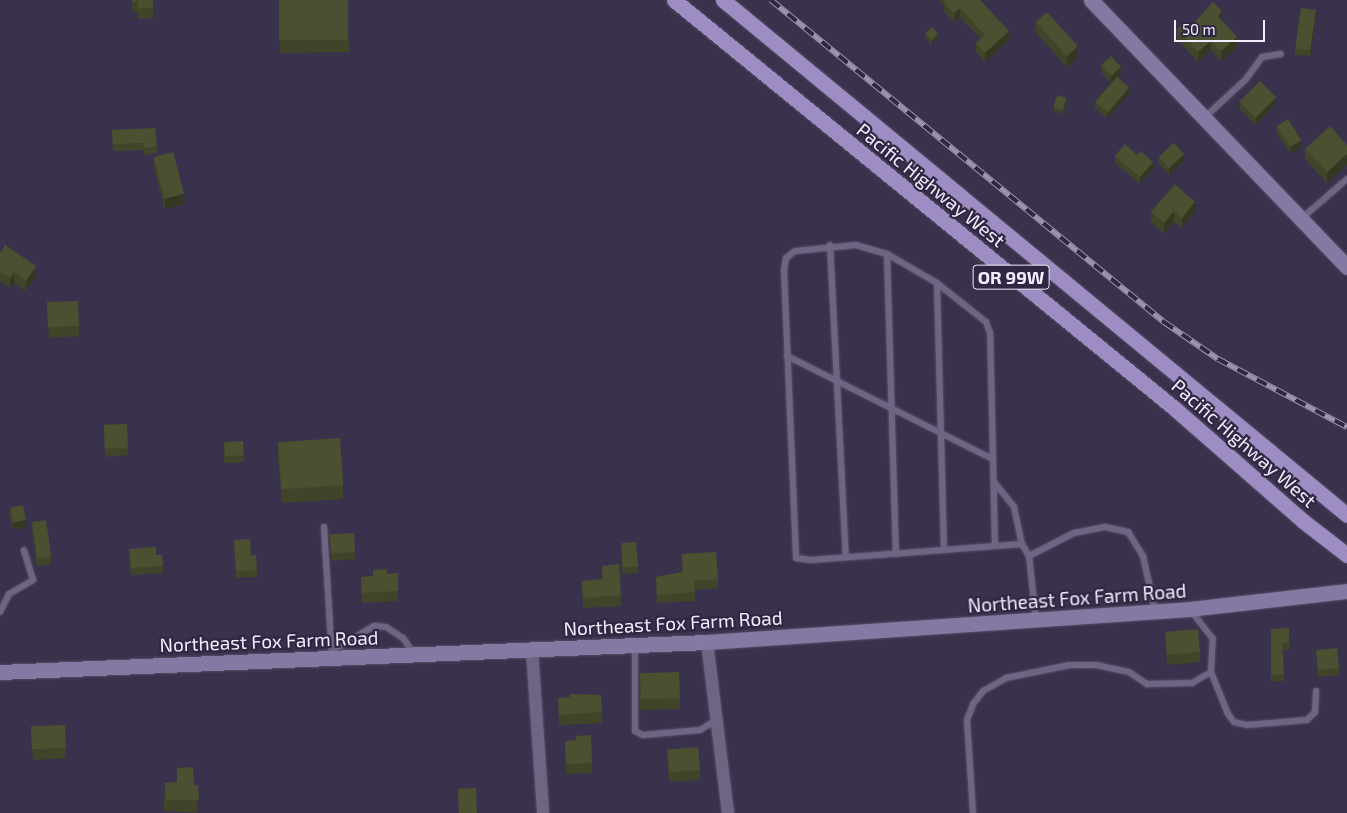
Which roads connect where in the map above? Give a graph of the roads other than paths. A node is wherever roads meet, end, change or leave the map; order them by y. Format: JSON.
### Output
{"nodes":[{"id":1,"x":674,"y":0,"type":"edge"},
{"id":2,"x":723,"y":0,"type":"edge"},
{"id":3,"x":1091,"y":0,"type":"edge"},
{"id":4,"x":1280,"y":54,"type":"dead end"},
{"id":5,"x":1204,"y":118,"type":"junction"},
{"id":6,"x":1347,"y":179,"type":"edge"},
{"id":7,"x":1301,"y":219,"type":"junction"},
{"id":8,"x":830,"y":245,"type":"junction"},
{"id":9,"x":887,"y":254,"type":"junction"},
{"id":10,"x":1347,"y":267,"type":"edge"},
{"id":11,"x":937,"y":283,"type":"junction"},
{"id":12,"x":787,"y":356,"type":"junction"},
{"id":13,"x":837,"y":380,"type":"junction"},
{"id":14,"x":891,"y":406,"type":"junction"},
{"id":15,"x":941,"y":433,"type":"junction"},
{"id":16,"x":993,"y":459,"type":"junction"},
{"id":17,"x":994,"y":482,"type":"junction"},
{"id":18,"x":1347,"y":516,"type":"edge"},
{"id":19,"x":324,"y":527,"type":"dead end"},
{"id":20,"x":1022,"y":544,"type":"junction"},
{"id":21,"x":995,"y":546,"type":"junction"},
{"id":22,"x":24,"y":550,"type":"dead end"},
{"id":23,"x":944,"y":550,"type":"junction"},
{"id":24,"x":896,"y":554,"type":"junction"},
{"id":25,"x":1347,"y":555,"type":"edge"},
{"id":26,"x":1029,"y":556,"type":"junction"},
{"id":27,"x":846,"y":557,"type":"junction"},
{"id":28,"x":1347,"y":591,"type":"edge"},
{"id":29,"x":1189,"y":609,"type":"junction"},
{"id":30,"x":0,"y":612,"type":"edge"},
{"id":31,"x":1156,"y":612,"type":"junction"},
{"id":32,"x":1036,"y":622,"type":"junction"},
{"id":33,"x":707,"y":642,"type":"junction"},
{"id":34,"x":635,"y":645,"type":"junction"},
{"id":35,"x":532,"y":650,"type":"junction"},
{"id":36,"x":332,"y":655,"type":"junction"},
{"id":37,"x":414,"y":655,"type":"junction"},
{"id":38,"x":0,"y":669,"type":"edge"},
{"id":39,"x":1211,"y":672,"type":"junction"},
{"id":40,"x":1316,"y":691,"type":"dead end"},
{"id":41,"x":717,"y":719,"type":"junction"},
{"id":42,"x":543,"y":813,"type":"edge"},
{"id":43,"x":728,"y":813,"type":"edge"},
{"id":44,"x":974,"y":813,"type":"edge"}],
"edges":[{"from":1,"to":25,"type":"main road","name":"Pacific Highway West","number":"OR 99W"},
{"from":2,"to":18,"type":"main road","name":"Pacific Highway West","number":"OR 99W"},
{"from":3,"to":5,"type":"street"},
{"from":4,"to":5,"type":"lane"},
{"from":5,"to":7,"type":"street"},
{"from":6,"to":7,"type":"lane"},
{"from":7,"to":10,"type":"street"},
{"from":8,"to":9,"type":"lane"},
{"from":8,"to":12,"type":"lane"},
{"from":8,"to":13,"type":"lane"},
{"from":9,"to":11,"type":"lane"},
{"from":9,"to":14,"type":"lane"},
{"from":11,"to":15,"type":"lane"},
{"from":11,"to":16,"type":"lane"},
{"from":12,"to":13,"type":"lane"},
{"from":12,"to":27,"type":"lane"},
{"from":13,"to":14,"type":"lane"},
{"from":13,"to":27,"type":"lane"},
{"from":14,"to":15,"type":"lane"},
{"from":14,"to":24,"type":"lane"},
{"from":15,"to":16,"type":"lane"},
{"from":15,"to":23,"type":"lane"},
{"from":16,"to":17,"type":"lane"},
{"from":17,"to":20,"type":"lane"},
{"from":17,"to":21,"type":"lane"},
{"from":19,"to":36,"type":"lane"},
{"from":20,"to":21,"type":"lane"},
{"from":20,"to":26,"type":"lane"},
{"from":21,"to":23,"type":"lane"},
{"from":22,"to":30,"type":"lane"},
{"from":23,"to":24,"type":"lane"},
{"from":24,"to":27,"type":"lane"},
{"from":26,"to":31,"type":"lane"},
{"from":26,"to":32,"type":"lane"},
{"from":28,"to":29,"type":"street","name":"Northeast Fox Farm Road"},
{"from":29,"to":31,"type":"street","name":"Northeast Fox Farm Road"},
{"from":29,"to":39,"type":"lane"},
{"from":31,"to":32,"type":"street","name":"Northeast Fox Farm Road"},
{"from":32,"to":33,"type":"street","name":"Northeast Fox Farm Road"},
{"from":33,"to":34,"type":"street","name":"Northeast Fox Farm Road"},
{"from":33,"to":41,"type":"street"},
{"from":34,"to":35,"type":"street","name":"Northeast Fox Farm Road"},
{"from":34,"to":41,"type":"lane"},
{"from":35,"to":37,"type":"street","name":"Northeast Fox Farm Road"},
{"from":35,"to":42,"type":"street"},
{"from":36,"to":37,"type":"street","name":"Northeast Fox Farm Road"},
{"from":36,"to":37,"type":"lane"},
{"from":36,"to":38,"type":"street","name":"Northeast Fox Farm Road"},
{"from":39,"to":40,"type":"lane"},
{"from":39,"to":44,"type":"lane"},
{"from":41,"to":43,"type":"street"}]}
